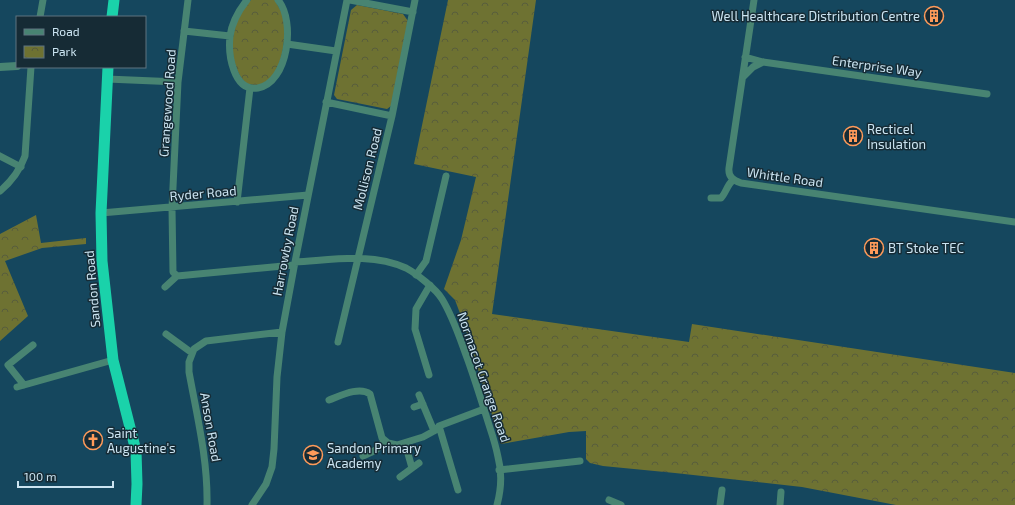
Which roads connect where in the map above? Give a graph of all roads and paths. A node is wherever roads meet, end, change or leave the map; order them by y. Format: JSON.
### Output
{"nodes":[{"id":1,"x":43,"y":0,"type":"edge"},
{"id":2,"x":114,"y":0,"type":"edge"},
{"id":3,"x":188,"y":0,"type":"edge"},
{"id":4,"x":247,"y":0,"type":"edge"},
{"id":5,"x":278,"y":0,"type":"edge"},
{"id":6,"x":347,"y":0,"type":"edge"},
{"id":7,"x":350,"y":0,"type":"edge"},
{"id":8,"x":415,"y":0,"type":"edge"},
{"id":9,"x":754,"y":0,"type":"edge"},
{"id":10,"x":413,"y":12,"type":"junction"},
{"id":11,"x":40,"y":16,"type":"edge"},
{"id":12,"x":112,"y":16,"type":"edge"},
{"id":13,"x":184,"y":31,"type":"junction"},
{"id":14,"x":230,"y":36,"type":"junction"},
{"id":15,"x":288,"y":44,"type":"junction"},
{"id":16,"x":336,"y":51,"type":"junction"},
{"id":17,"x":745,"y":58,"type":"junction"},
{"id":18,"x":763,"y":62,"type":"junction"},
{"id":19,"x":16,"y":66,"type":"edge"},
{"id":20,"x":0,"y":67,"type":"edge"},
{"id":21,"x":31,"y":68,"type":"edge"},
{"id":22,"x":108,"y":68,"type":"edge"},
{"id":23,"x":743,"y":76,"type":"junction"},
{"id":24,"x":107,"y":79,"type":"junction"},
{"id":25,"x":178,"y":82,"type":"junction"},
{"id":26,"x":250,"y":88,"type":"junction"},
{"id":27,"x":987,"y":94,"type":"dead end"},
{"id":28,"x":326,"y":102,"type":"junction"},
{"id":29,"x":392,"y":116,"type":"junction"},
{"id":30,"x":0,"y":156,"type":"edge"},
{"id":31,"x":21,"y":167,"type":"junction"},
{"id":32,"x":446,"y":176,"type":"dead end"},
{"id":33,"x":733,"y":180,"type":"junction"},
{"id":34,"x":0,"y":191,"type":"edge"},
{"id":35,"x":308,"y":195,"type":"junction"},
{"id":36,"x":711,"y":198,"type":"dead end"},
{"id":37,"x":237,"y":202,"type":"junction"},
{"id":38,"x":172,"y":208,"type":"junction"},
{"id":39,"x":101,"y":213,"type":"junction"},
{"id":40,"x":1015,"y":222,"type":"edge"},
{"id":41,"x":358,"y":258,"type":"junction"},
{"id":42,"x":294,"y":264,"type":"junction"},
{"id":43,"x":416,"y":275,"type":"junction"},
{"id":44,"x":177,"y":276,"type":"junction"},
{"id":45,"x":430,"y":285,"type":"junction"},
{"id":46,"x":165,"y":287,"type":"dead end"},
{"id":47,"x":282,"y":332,"type":"junction"},
{"id":48,"x":166,"y":334,"type":"dead end"},
{"id":49,"x":338,"y":342,"type":"dead end"},
{"id":50,"x":33,"y":345,"type":"dead end"},
{"id":51,"x":192,"y":353,"type":"junction"},
{"id":52,"x":113,"y":360,"type":"junction"},
{"id":53,"x":429,"y":374,"type":"dead end"},
{"id":54,"x":419,"y":395,"type":"dead end"},
{"id":55,"x":329,"y":400,"type":"dead end"},
{"id":56,"x":423,"y":404,"type":"junction"},
{"id":57,"x":414,"y":407,"type":"dead end"},
{"id":58,"x":484,"y":409,"type":"junction"},
{"id":59,"x":436,"y":428,"type":"junction"},
{"id":60,"x":385,"y":441,"type":"junction"},
{"id":61,"x":405,"y":443,"type":"junction"},
{"id":62,"x":363,"y":456,"type":"dead end"},
{"id":63,"x":580,"y":461,"type":"dead end"},
{"id":64,"x":419,"y":463,"type":"dead end"},
{"id":65,"x":412,"y":468,"type":"junction"},
{"id":66,"x":499,"y":470,"type":"junction"},
{"id":67,"x":400,"y":477,"type":"dead end"},
{"id":68,"x":458,"y":490,"type":"dead end"},
{"id":69,"x":722,"y":490,"type":"dead end"},
{"id":70,"x":781,"y":492,"type":"dead end"},
{"id":71,"x":609,"y":500,"type":"dead end"},
{"id":72,"x":136,"y":505,"type":"edge"},
{"id":73,"x":207,"y":505,"type":"edge"},
{"id":74,"x":252,"y":505,"type":"edge"},
{"id":75,"x":497,"y":505,"type":"edge"},
{"id":76,"x":621,"y":505,"type":"edge"},
{"id":77,"x":720,"y":505,"type":"edge"},
{"id":78,"x":780,"y":505,"type":"edge"}],
"edges":[{"from":1,"to":11,"type":"street"},
{"from":2,"to":12,"type":"highway"},
{"from":3,"to":13,"type":"street","name":"Grangewood Road"},
{"from":4,"to":14,"type":"street"},
{"from":5,"to":15,"type":"street"},
{"from":6,"to":16,"type":"street","name":"Harrowby Road"},
{"from":7,"to":10,"type":"street"},
{"from":8,"to":10,"type":"street","name":"Mollison Road"},
{"from":9,"to":17,"type":"street","name":"Whittle Road"},
{"from":10,"to":29,"type":"street","name":"Mollison Road"},
{"from":13,"to":14,"type":"street"},
{"from":13,"to":25,"type":"street","name":"Grangewood Road"},
{"from":14,"to":26,"type":"street"},
{"from":15,"to":16,"type":"street"},
{"from":15,"to":26,"type":"street"},
{"from":16,"to":28,"type":"street","name":"Harrowby Road"},
{"from":17,"to":18,"type":"street","name":"Enterprise Way"},
{"from":17,"to":23,"type":"street","name":"Whittle Road"},
{"from":18,"to":23,"type":"street"},
{"from":18,"to":27,"type":"street","name":"Enterprise Way"},
{"from":19,"to":20,"type":"street"},
{"from":21,"to":31,"type":"street"},
{"from":22,"to":24,"type":"highway","name":"Sandon Road"},
{"from":23,"to":33,"type":"street","name":"Whittle Road"},
{"from":24,"to":25,"type":"street"},
{"from":24,"to":39,"type":"highway","name":"Sandon Road"},
{"from":25,"to":38,"type":"street","name":"Grangewood Road"},
{"from":26,"to":37,"type":"street"},
{"from":28,"to":29,"type":"street"},
{"from":28,"to":35,"type":"street","name":"Harrowby Road"},
{"from":29,"to":41,"type":"street","name":"Mollison Road"},
{"from":30,"to":31,"type":"street"},
{"from":31,"to":34,"type":"street"},
{"from":32,"to":43,"type":"street"},
{"from":33,"to":36,"type":"street"},
{"from":33,"to":40,"type":"street","name":"Whittle Road"},
{"from":35,"to":37,"type":"street","name":"Ryder Road"},
{"from":35,"to":42,"type":"street","name":"Harrowby Road"},
{"from":37,"to":38,"type":"street","name":"Ryder Road"},
{"from":38,"to":39,"type":"street","name":"Ryder Road"},
{"from":38,"to":44,"type":"street","name":"Grangewood Road"},
{"from":39,"to":52,"type":"highway","name":"Sandon Road"},
{"from":41,"to":42,"type":"street","name":"Normacot Grange Road"},
{"from":41,"to":43,"type":"street","name":"Normacot Grange Road"},
{"from":41,"to":49,"type":"street","name":"Mollison Road"},
{"from":42,"to":44,"type":"street","name":"Normacot Grange Road"},
{"from":42,"to":47,"type":"street","name":"Harrowby Road"},
{"from":43,"to":45,"type":"street","name":"Normacot Grange Road"},
{"from":44,"to":46,"type":"street"},
{"from":45,"to":53,"type":"street"},
{"from":45,"to":58,"type":"street","name":"Normacot Grange Road"},
{"from":47,"to":51,"type":"street"},
{"from":47,"to":74,"type":"street","name":"Harrowby Road"},
{"from":48,"to":51,"type":"street"},
{"from":50,"to":52,"type":"street"},
{"from":51,"to":73,"type":"street","name":"Anson Road"},
{"from":52,"to":72,"type":"highway","name":"Sandon Road"},
{"from":54,"to":56,"type":"street"},
{"from":55,"to":60,"type":"street"},
{"from":56,"to":57,"type":"street"},
{"from":56,"to":59,"type":"street"},
{"from":58,"to":59,"type":"street"},
{"from":58,"to":66,"type":"street","name":"Normacot Grange Road"},
{"from":59,"to":61,"type":"street"},
{"from":59,"to":68,"type":"street"},
{"from":60,"to":61,"type":"street"},
{"from":60,"to":62,"type":"street"},
{"from":61,"to":65,"type":"street"},
{"from":63,"to":66,"type":"street"},
{"from":64,"to":65,"type":"street"},
{"from":65,"to":67,"type":"street"},
{"from":66,"to":75,"type":"street","name":"Normacot Grange Road"},
{"from":69,"to":77,"type":"street"},
{"from":70,"to":78,"type":"street"},
{"from":71,"to":76,"type":"street"}]}
